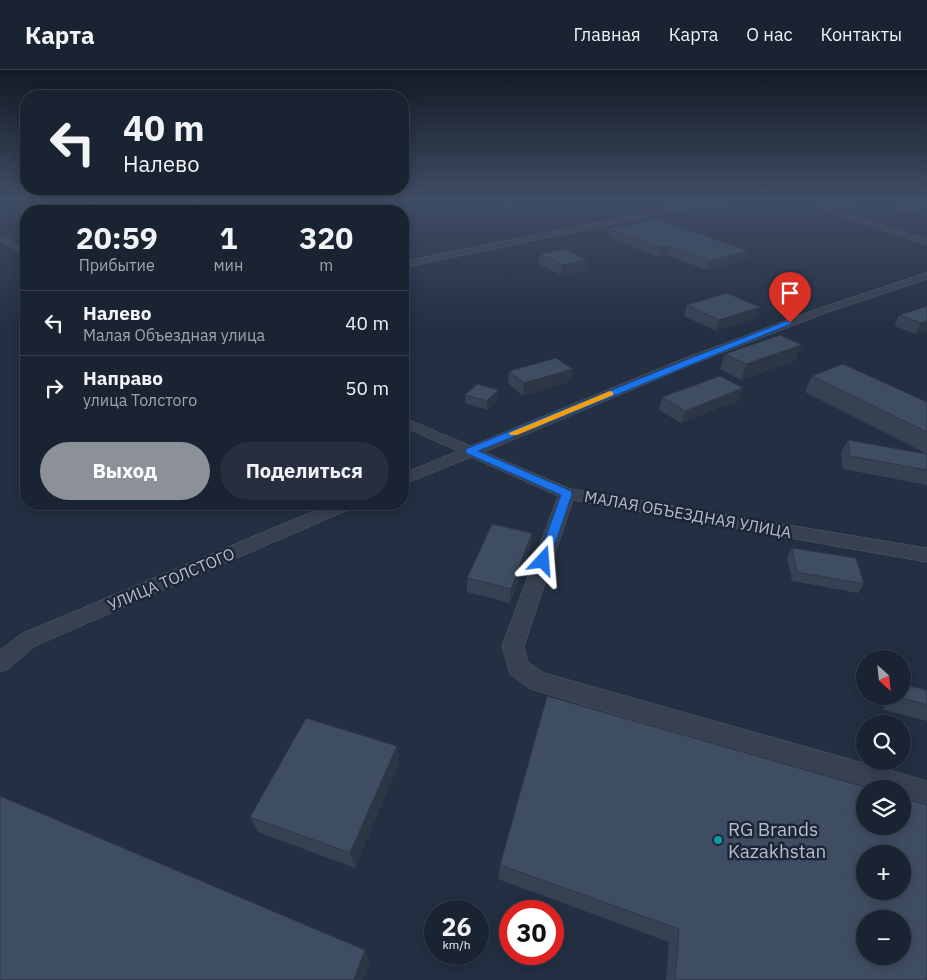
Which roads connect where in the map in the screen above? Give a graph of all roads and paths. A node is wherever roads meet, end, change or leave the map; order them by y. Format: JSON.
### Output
{"nodes":[{"id":1,"x":8,"y":242,"type":"edge"},
{"id":2,"x":513,"y":242,"type":"edge"},
{"id":3,"x":20,"y":248,"type":"edge"},
{"id":4,"x":409,"y":264,"type":"edge"},
{"id":5,"x":927,"y":276,"type":"edge"},
{"id":6,"x":409,"y":424,"type":"edge"},
{"id":7,"x":470,"y":451,"type":"junction"},
{"id":8,"x":409,"y":477,"type":"edge"},
{"id":9,"x":567,"y":494,"type":"junction"},
{"id":10,"x":332,"y":510,"type":"edge"},
{"id":11,"x":927,"y":555,"type":"edge"},
{"id":12,"x":0,"y":663,"type":"edge"},
{"id":13,"x":927,"y":794,"type":"edge"}],
"edges":[{"from":1,"to":3,"type":"street"},
{"from":2,"to":4,"type":"street"},
{"from":5,"to":7,"type":"street"},
{"from":6,"to":7,"type":"street","name":"МАЛАЯ ОБЪЕЗДНАЯ УЛИЦА"},
{"from":7,"to":8,"type":"street"},
{"from":7,"to":9,"type":"street","name":"МАЛАЯ ОБЪЕЗДНАЯ УЛИЦА"},
{"from":9,"to":11,"type":"street","name":"МАЛАЯ ОБЪЕЗДНАЯ УЛИЦА"},
{"from":9,"to":13,"type":"street"},
{"from":10,"to":12,"type":"street","name":"УЛИЦА ТОЛСТОГО"}]}
